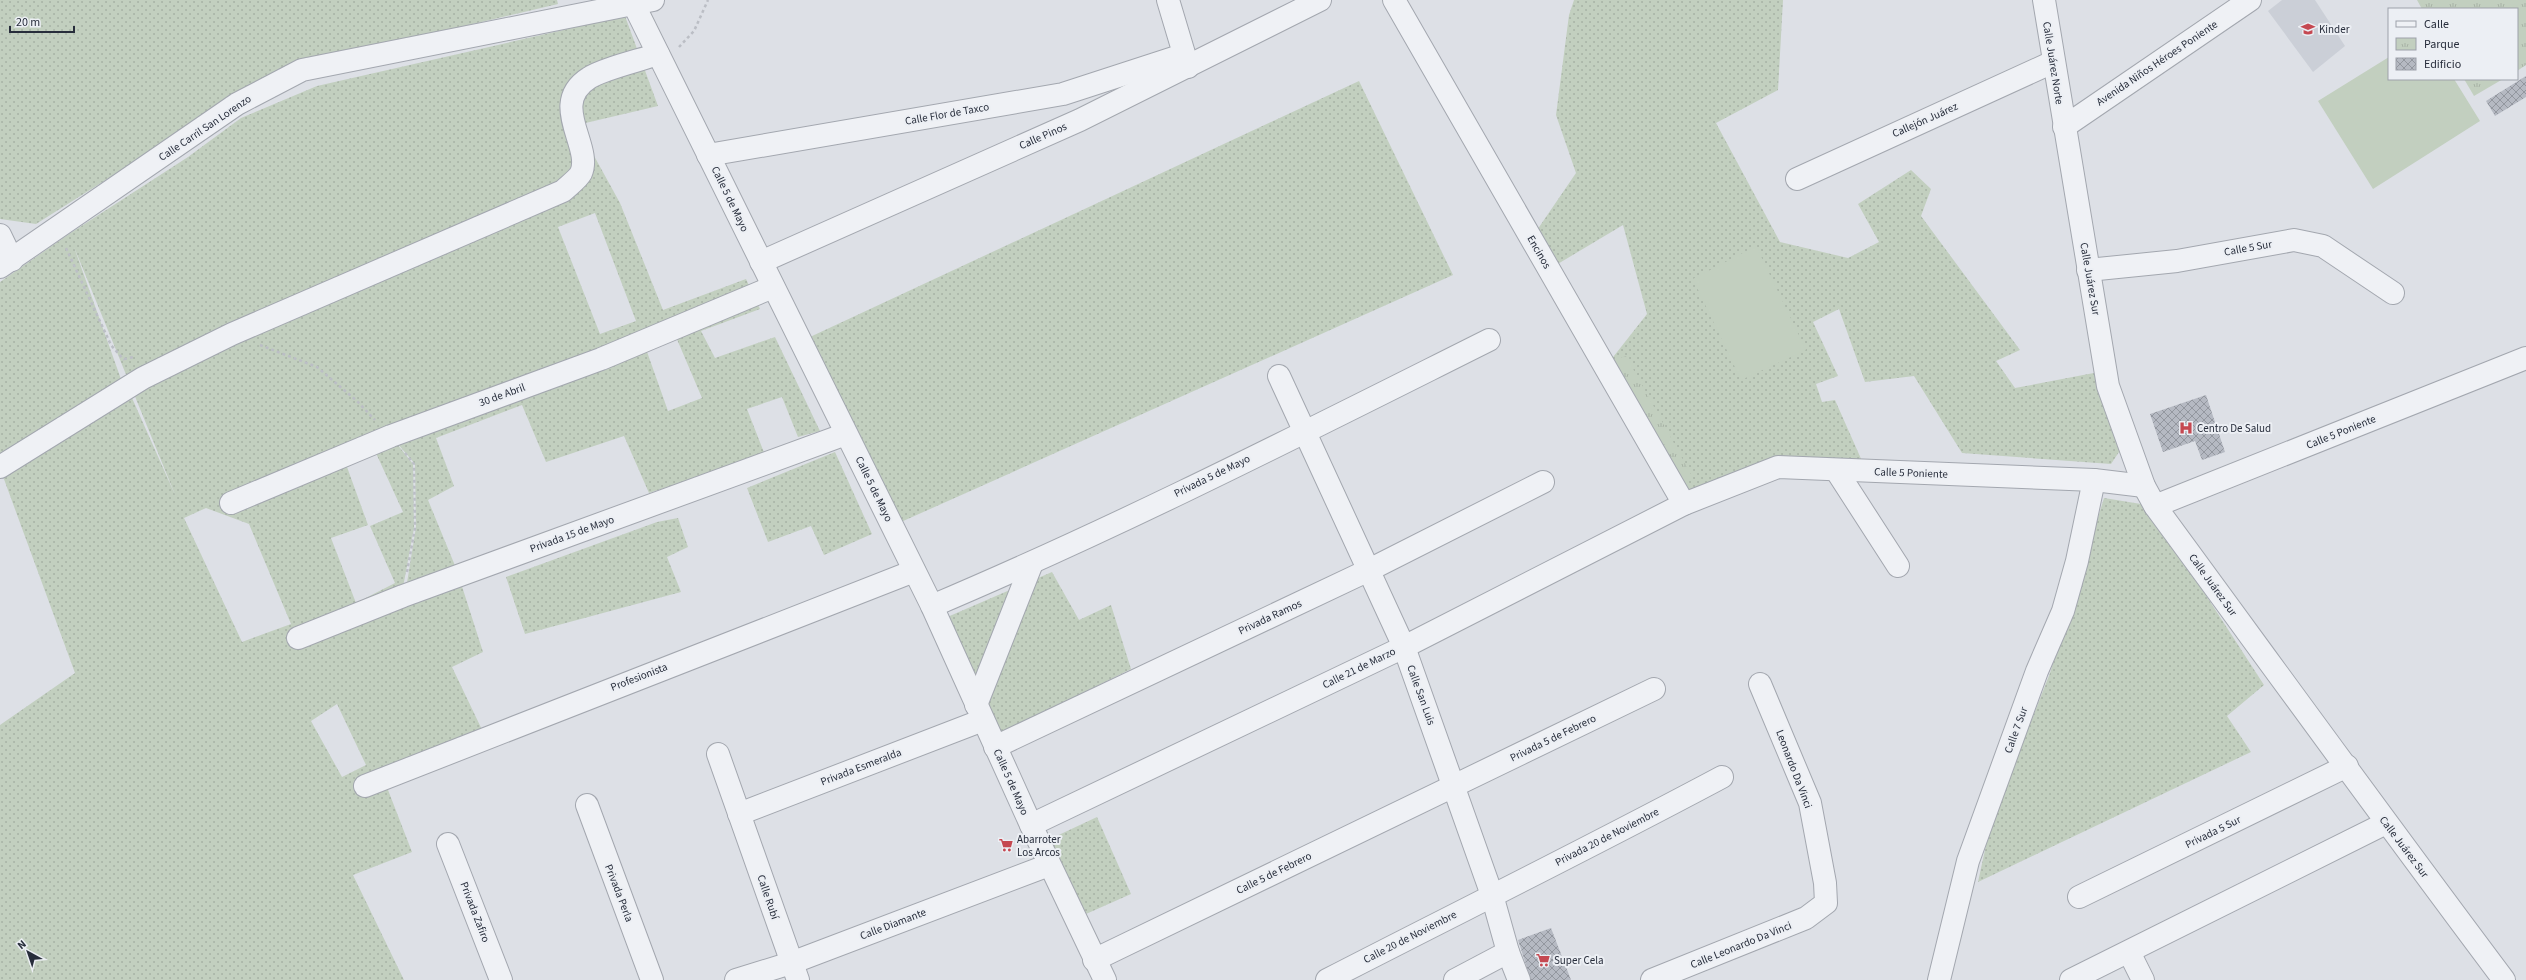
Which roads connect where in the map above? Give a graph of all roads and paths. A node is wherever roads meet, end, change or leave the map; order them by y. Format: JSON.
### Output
{"nodes":[{"id":1,"x":708,"y":0,"type":"edge"},
{"id":2,"x":1168,"y":0,"type":"edge"},
{"id":3,"x":1320,"y":0,"type":"edge"},
{"id":4,"x":1394,"y":0,"type":"edge"},
{"id":5,"x":2044,"y":0,"type":"edge"},
{"id":6,"x":2250,"y":0,"type":"edge"},
{"id":7,"x":643,"y":2,"type":"edge"},
{"id":8,"x":572,"y":7,"type":"edge"},
{"id":9,"x":658,"y":54,"type":"junction"},
{"id":10,"x":1185,"y":61,"type":"junction"},
{"id":11,"x":2053,"y":62,"type":"junction"},
{"id":12,"x":2064,"y":127,"type":"junction"},
{"id":13,"x":708,"y":155,"type":"junction"},
{"id":14,"x":1797,"y":179,"type":"dead end"},
{"id":15,"x":57,"y":229,"type":"junction"},
{"id":16,"x":0,"y":235,"type":"edge"},
{"id":17,"x":761,"y":262,"type":"junction"},
{"id":18,"x":6,"y":264,"type":"edge"},
{"id":19,"x":2088,"y":270,"type":"junction"},
{"id":20,"x":773,"y":287,"type":"junction"},
{"id":21,"x":2394,"y":293,"type":"dead end"},
{"id":22,"x":1489,"y":340,"type":"dead end"},
{"id":23,"x":2526,"y":358,"type":"edge"},
{"id":24,"x":1279,"y":376,"type":"dead end"},
{"id":25,"x":143,"y":378,"type":"junction"},
{"id":26,"x":1303,"y":432,"type":"junction"},
{"id":27,"x":846,"y":434,"type":"junction"},
{"id":28,"x":0,"y":467,"type":"edge"},
{"id":29,"x":1836,"y":470,"type":"junction"},
{"id":30,"x":2094,"y":480,"type":"junction"},
{"id":31,"x":1543,"y":482,"type":"dead end"},
{"id":32,"x":2144,"y":486,"type":"junction"},
{"id":33,"x":231,"y":503,"type":"dead end"},
{"id":34,"x":1684,"y":504,"type":"junction"},
{"id":35,"x":2155,"y":506,"type":"junction"},
{"id":36,"x":1032,"y":563,"type":"junction"},
{"id":37,"x":1898,"y":566,"type":"dead end"},
{"id":38,"x":1369,"y":570,"type":"junction"},
{"id":39,"x":914,"y":571,"type":"junction"},
{"id":40,"x":932,"y":606,"type":"junction"},
{"id":41,"x":298,"y":638,"type":"dead end"},
{"id":42,"x":1404,"y":647,"type":"junction"},
{"id":43,"x":1760,"y":684,"type":"dead end"},
{"id":44,"x":1654,"y":689,"type":"dead end"},
{"id":45,"x":980,"y":713,"type":"junction"},
{"id":46,"x":995,"y":747,"type":"junction"},
{"id":47,"x":718,"y":754,"type":"dead end"},
{"id":48,"x":2347,"y":766,"type":"junction"},
{"id":49,"x":1722,"y":777,"type":"dead end"},
{"id":50,"x":365,"y":786,"type":"dead end"},
{"id":51,"x":1453,"y":786,"type":"junction"},
{"id":52,"x":587,"y":805,"type":"dead end"},
{"id":53,"x":739,"y":814,"type":"junction"},
{"id":54,"x":2386,"y":823,"type":"junction"},
{"id":55,"x":1031,"y":825,"type":"junction"},
{"id":56,"x":448,"y":844,"type":"dead end"},
{"id":57,"x":1049,"y":865,"type":"junction"},
{"id":58,"x":1492,"y":895,"type":"junction"},
{"id":59,"x":2079,"y":897,"type":"dead end"},
{"id":60,"x":1826,"y":903,"type":"joint"},
{"id":61,"x":1508,"y":952,"type":"junction"},
{"id":62,"x":2129,"y":952,"type":"junction"},
{"id":63,"x":1094,"y":960,"type":"junction"},
{"id":64,"x":794,"y":972,"type":"edge"},
{"id":65,"x":501,"y":980,"type":"edge"},
{"id":66,"x":652,"y":980,"type":"edge"},
{"id":67,"x":736,"y":980,"type":"edge"},
{"id":68,"x":1105,"y":980,"type":"edge"},
{"id":69,"x":1327,"y":980,"type":"edge"},
{"id":70,"x":1455,"y":980,"type":"edge"},
{"id":71,"x":1519,"y":980,"type":"edge"},
{"id":72,"x":1652,"y":980,"type":"edge"},
{"id":73,"x":1940,"y":980,"type":"edge"},
{"id":74,"x":2071,"y":980,"type":"edge"},
{"id":75,"x":2143,"y":980,"type":"edge"},
{"id":76,"x":2504,"y":980,"type":"edge"}],
"edges":[{"from":1,"to":9,"type":"path"},
{"from":2,"to":10,"type":"street"},
{"from":3,"to":10,"type":"street","name":"Calle Pinos"},
{"from":4,"to":34,"type":"street","name":"Encinos"},
{"from":5,"to":11,"type":"street","name":"Calle Juárez Norte"},
{"from":6,"to":12,"type":"street","name":"Avenida Niños Héroes Poniente"},
{"from":7,"to":8,"type":"street","name":"Calle Carril San Lorenzo"},
{"from":7,"to":9,"type":"street","name":"Calle 5 de Mayo"},
{"from":8,"to":15,"type":"street","name":"Calle Carril San Lorenzo"},
{"from":9,"to":13,"type":"street","name":"Calle 5 de Mayo"},
{"from":9,"to":25,"type":"street"},
{"from":10,"to":13,"type":"street","name":"Calle Flor de Taxco"},
{"from":10,"to":17,"type":"street","name":"Calle Pinos"},
{"from":11,"to":12,"type":"street","name":"Calle Juárez Norte"},
{"from":11,"to":14,"type":"street","name":"Callejón Juárez"},
{"from":12,"to":19,"type":"street","name":"Calle Juárez Sur"},
{"from":13,"to":17,"type":"street","name":"Calle 5 de Mayo"},
{"from":15,"to":18,"type":"street","name":"Calle Carril San Lorenzo"},
{"from":15,"to":25,"type":"path"},
{"from":16,"to":18,"type":"street"},
{"from":17,"to":20,"type":"street","name":"Calle 5 de Mayo"},
{"from":19,"to":21,"type":"street","name":"Calle 5 Sur"},
{"from":19,"to":32,"type":"street","name":"Calle Juárez Sur"},
{"from":20,"to":27,"type":"street","name":"Calle 5 de Mayo"},
{"from":20,"to":33,"type":"street","name":"30 de Abril"},
{"from":22,"to":26,"type":"street","name":"Privada 5 de Mayo"},
{"from":23,"to":35,"type":"street","name":"Calle 5 Poniente"},
{"from":24,"to":26,"type":"street","name":"Calle San Luis"},
{"from":25,"to":28,"type":"street"},
{"from":26,"to":36,"type":"street","name":"Privada 5 de Mayo"},
{"from":26,"to":38,"type":"street","name":"Calle San Luis"},
{"from":27,"to":39,"type":"street","name":"Calle 5 de Mayo"},
{"from":27,"to":41,"type":"street","name":"Privada 15 de Mayo"},
{"from":29,"to":30,"type":"street","name":"Calle 5 Poniente"},
{"from":29,"to":34,"type":"street","name":"Calle 5 Poniente"},
{"from":29,"to":37,"type":"street"},
{"from":30,"to":32,"type":"street","name":"Calle 5 Poniente"},
{"from":30,"to":73,"type":"street","name":"Calle 7 Sur"},
{"from":31,"to":38,"type":"street","name":"Privada Ramos"},
{"from":32,"to":35,"type":"street","name":"Calle Juárez Sur"},
{"from":34,"to":42,"type":"street","name":"Calle 21 de Marzo"},
{"from":35,"to":48,"type":"street","name":"Calle Juárez Sur"},
{"from":36,"to":40,"type":"street","name":"Privada 5 de Mayo"},
{"from":36,"to":45,"type":"street"},
{"from":38,"to":42,"type":"street","name":"Calle San Luis"},
{"from":38,"to":46,"type":"street","name":"Privada Ramos"},
{"from":39,"to":40,"type":"street","name":"Calle 5 de Mayo"},
{"from":39,"to":50,"type":"street","name":"Profesionista"},
{"from":40,"to":45,"type":"street","name":"Calle 5 de Mayo"},
{"from":42,"to":51,"type":"street","name":"Calle San Luis"},
{"from":42,"to":55,"type":"street","name":"Calle 21 de Marzo"},
{"from":43,"to":60,"type":"street","name":"Leonardo Da Vinci"},
{"from":44,"to":51,"type":"street","name":"Privada 5 de Febrero"},
{"from":45,"to":46,"type":"street","name":"Calle 5 de Mayo"},
{"from":45,"to":53,"type":"street","name":"Privada Esmeralda"},
{"from":46,"to":55,"type":"street","name":"Calle 5 de Mayo"},
{"from":47,"to":53,"type":"street","name":"Calle Rubí"},
{"from":48,"to":54,"type":"street","name":"Calle Juárez Sur"},
{"from":48,"to":59,"type":"street","name":"Privada 5 Sur"},
{"from":49,"to":58,"type":"street","name":"Privada 20 de Noviembre"},
{"from":51,"to":58,"type":"street","name":"Calle San Luis"},
{"from":51,"to":63,"type":"street","name":"Calle 5 de Febrero"},
{"from":52,"to":66,"type":"street","name":"Privada Perla"},
{"from":53,"to":64,"type":"street","name":"Calle Rubí"},
{"from":54,"to":62,"type":"street"},
{"from":54,"to":76,"type":"street","name":"Calle Juárez Sur"},
{"from":55,"to":57,"type":"street","name":"Calle 5 de Mayo"},
{"from":56,"to":65,"type":"street","name":"Privada Zafiro"},
{"from":57,"to":63,"type":"street","name":"Calle 5 de Mayo"},
{"from":57,"to":64,"type":"street","name":"Calle Diamante"},
{"from":58,"to":61,"type":"street","name":"Calle San Luis"},
{"from":58,"to":69,"type":"street","name":"Calle 20 de Noviembre"},
{"from":60,"to":72,"type":"street","name":"Calle Leonardo Da Vinci"},
{"from":61,"to":70,"type":"street"},
{"from":61,"to":71,"type":"street","name":"Calle San Luis"},
{"from":62,"to":74,"type":"street"},
{"from":62,"to":75,"type":"street"},
{"from":63,"to":68,"type":"street","name":"Calle 5 de Mayo"},
{"from":64,"to":67,"type":"street","name":"Calle Diamante"}]}
